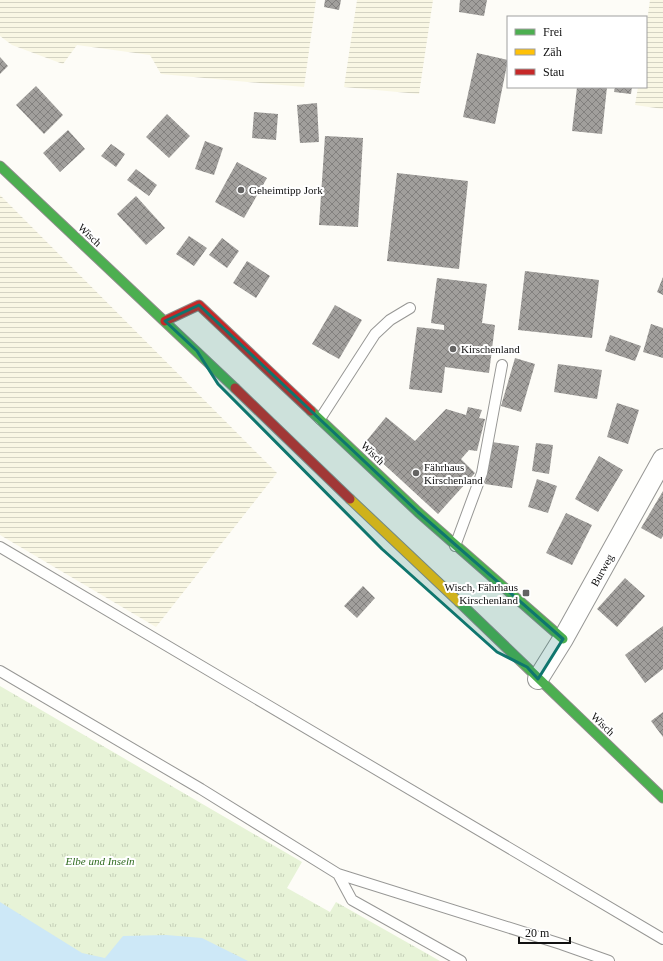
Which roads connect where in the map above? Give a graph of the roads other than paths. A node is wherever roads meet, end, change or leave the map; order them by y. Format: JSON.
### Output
{"nodes":[{"id":1,"x":0,"y":166,"type":"edge"},
{"id":2,"x":410,"y":308,"type":"dead end"},
{"id":3,"x":165,"y":321,"type":"junction"},
{"id":4,"x":197,"y":351,"type":"junction"},
{"id":5,"x":502,"y":365,"type":"dead end"},
{"id":6,"x":218,"y":384,"type":"dead end"},
{"id":7,"x":320,"y":420,"type":"junction"},
{"id":8,"x":663,"y":459,"type":"edge"},
{"id":9,"x":455,"y":546,"type":"junction"},
{"id":10,"x":0,"y":548,"type":"edge"},
{"id":11,"x":563,"y":640,"type":"junction"},
{"id":12,"x":497,"y":652,"type":"dead end"},
{"id":13,"x":0,"y":671,"type":"edge"},
{"id":14,"x":533,"y":673,"type":"junction"},
{"id":15,"x":663,"y":798,"type":"edge"},
{"id":16,"x":338,"y":874,"type":"junction"},
{"id":17,"x":663,"y":939,"type":"edge"},
{"id":18,"x":461,"y":961,"type":"edge"},
{"id":19,"x":609,"y":961,"type":"edge"}],
"edges":[{"from":1,"to":3,"type":"street","name":"Wisch"},
{"from":2,"to":7,"type":"lane"},
{"from":3,"to":4,"type":"street","name":"Wisch"},
{"from":3,"to":7,"type":"street","name":"Wisch"},
{"from":4,"to":6,"type":"street","name":"Wisch"},
{"from":4,"to":14,"type":"street","name":"Wisch"},
{"from":5,"to":9,"type":"lane"},
{"from":7,"to":9,"type":"street","name":"Wisch"},
{"from":8,"to":11,"type":"street","name":"Burweg"},
{"from":9,"to":11,"type":"street","name":"Wisch"},
{"from":10,"to":17,"type":"lane"},
{"from":11,"to":14,"type":"street","name":"Burweg"},
{"from":12,"to":14,"type":"street","name":"Wisch"},
{"from":13,"to":16,"type":"lane"},
{"from":14,"to":15,"type":"street","name":"Wisch"},
{"from":16,"to":18,"type":"lane"},
{"from":16,"to":19,"type":"lane"}]}
